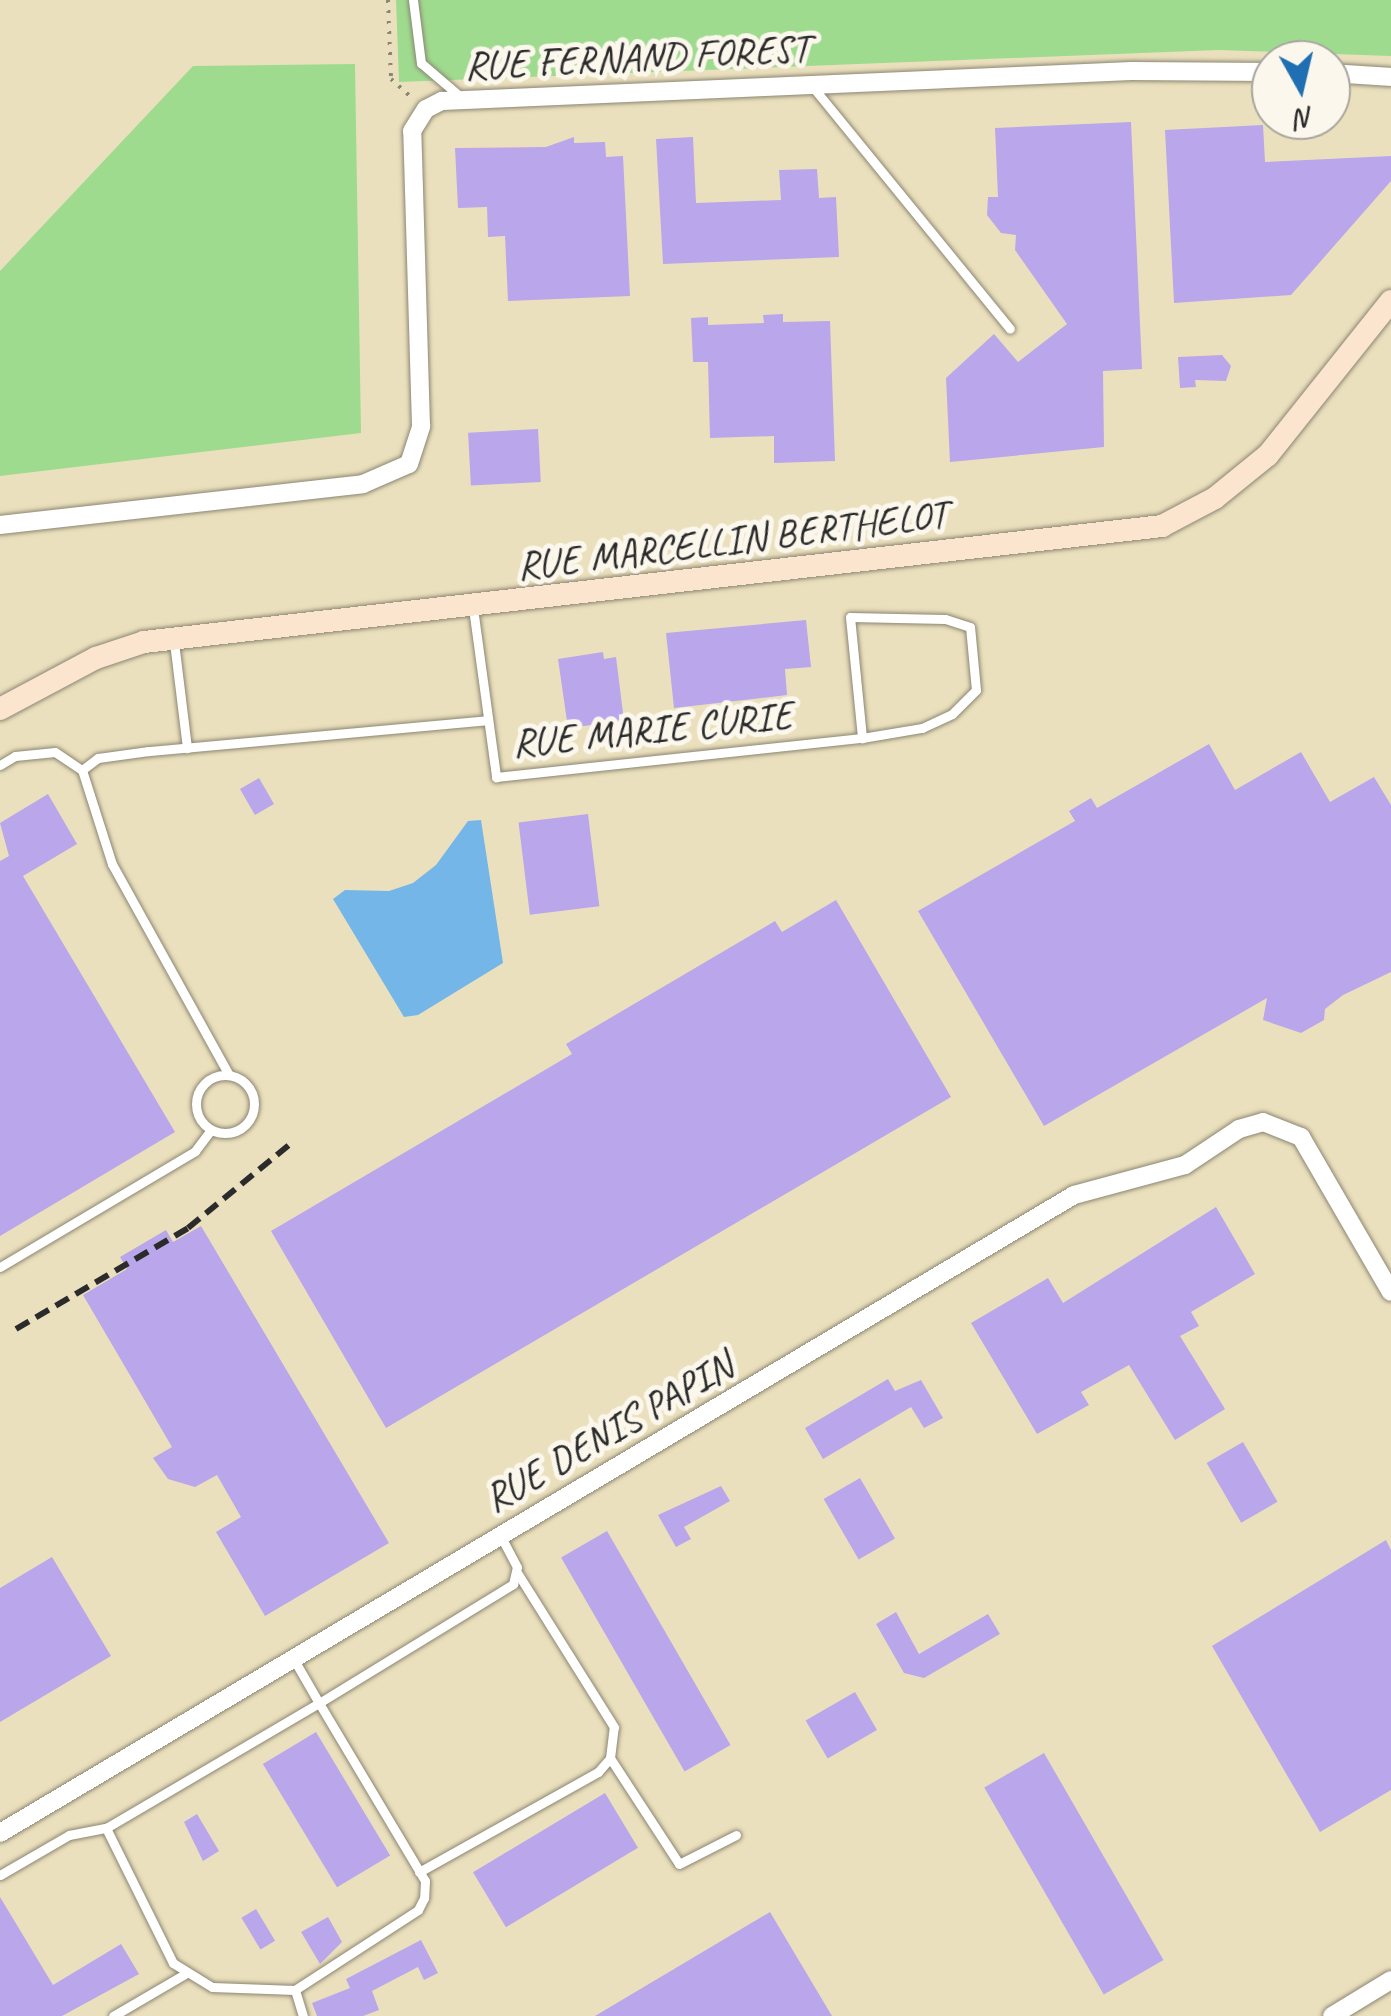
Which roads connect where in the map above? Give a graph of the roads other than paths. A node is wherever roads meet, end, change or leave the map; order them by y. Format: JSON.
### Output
{"nodes":[{"id":1,"x":413,"y":0,"type":"edge"},
{"id":2,"x":1251,"y":73,"type":"edge"},
{"id":3,"x":1351,"y":74,"type":"edge"},
{"id":4,"x":1391,"y":77,"type":"edge"},
{"id":5,"x":810,"y":84,"type":"junction"},
{"id":6,"x":462,"y":98,"type":"junction"},
{"id":7,"x":1391,"y":301,"type":"edge"},
{"id":8,"x":1010,"y":329,"type":"dead end"},
{"id":9,"x":0,"y":525,"type":"edge"},
{"id":10,"x":473,"y":608,"type":"junction"},
{"id":11,"x":174,"y":639,"type":"junction"},
{"id":12,"x":0,"y":710,"type":"edge"},
{"id":13,"x":488,"y":720,"type":"junction"},
{"id":14,"x":862,"y":738,"type":"junction"},
{"id":15,"x":187,"y":748,"type":"junction"},
{"id":16,"x":0,"y":765,"type":"edge"},
{"id":17,"x":82,"y":770,"type":"junction"},
{"id":18,"x":229,"y":1075,"type":"junction"},
{"id":19,"x":211,"y":1130,"type":"junction"},
{"id":20,"x":0,"y":1267,"type":"edge"},
{"id":21,"x":1391,"y":1292,"type":"edge"},
{"id":22,"x":500,"y":1535,"type":"junction"},
{"id":23,"x":518,"y":1574,"type":"junction"},
{"id":24,"x":293,"y":1658,"type":"junction"},
{"id":25,"x":319,"y":1703,"type":"junction"},
{"id":26,"x":610,"y":1758,"type":"junction"},
{"id":27,"x":106,"y":1828,"type":"junction"},
{"id":28,"x":0,"y":1833,"type":"edge"},
{"id":29,"x":736,"y":1835,"type":"dead end"},
{"id":30,"x":419,"y":1872,"type":"junction"},
{"id":31,"x":0,"y":1874,"type":"edge"},
{"id":32,"x":185,"y":1974,"type":"junction"},
{"id":33,"x":1391,"y":1980,"type":"edge"},
{"id":34,"x":295,"y":1990,"type":"junction"},
{"id":35,"x":113,"y":2016,"type":"edge"},
{"id":36,"x":303,"y":2016,"type":"edge"},
{"id":37,"x":1332,"y":2016,"type":"edge"}],
"edges":[{"from":1,"to":6,"type":"lane"},
{"from":2,"to":5,"type":"street","name":"RUE FERNAND FOREST"},
{"from":3,"to":4,"type":"street"},
{"from":5,"to":6,"type":"street","name":"RUE FERNAND FOREST"},
{"from":5,"to":8,"type":"lane"},
{"from":6,"to":9,"type":"street","name":"RUE FERNAND FOREST"},
{"from":7,"to":10,"type":"street","name":"RUE MARCELLIN BERTHELOT"},
{"from":10,"to":11,"type":"street","name":"RUE MARCELLIN BERTHELOT"},
{"from":10,"to":13,"type":"lane","name":"RUE MARIE CURIE"},
{"from":11,"to":12,"type":"street","name":"RUE MARCELLIN BERTHELOT"},
{"from":11,"to":15,"type":"lane"},
{"from":13,"to":14,"type":"lane","name":"RUE MARIE CURIE"},
{"from":13,"to":15,"type":"lane"},
{"from":14,"to":14,"type":"lane"},
{"from":15,"to":17,"type":"lane"},
{"from":16,"to":17,"type":"lane"},
{"from":17,"to":18,"type":"lane"},
{"from":18,"to":19,"type":"lane"},
{"from":18,"to":19,"type":"lane"},
{"from":19,"to":20,"type":"lane"},
{"from":21,"to":22,"type":"street","name":"RUE DENIS PAPIN"},
{"from":22,"to":23,"type":"lane"},
{"from":22,"to":24,"type":"street","name":"RUE DENIS PAPIN"},
{"from":23,"to":25,"type":"lane"},
{"from":23,"to":26,"type":"lane"},
{"from":24,"to":25,"type":"lane"},
{"from":24,"to":28,"type":"street","name":"RUE DENIS PAPIN"},
{"from":25,"to":27,"type":"lane"},
{"from":25,"to":30,"type":"lane"},
{"from":26,"to":29,"type":"lane"},
{"from":26,"to":30,"type":"lane"},
{"from":27,"to":31,"type":"lane"},
{"from":27,"to":32,"type":"lane"},
{"from":30,"to":34,"type":"lane"},
{"from":32,"to":34,"type":"lane"},
{"from":32,"to":35,"type":"lane"},
{"from":33,"to":37,"type":"street"},
{"from":34,"to":36,"type":"lane"}]}
